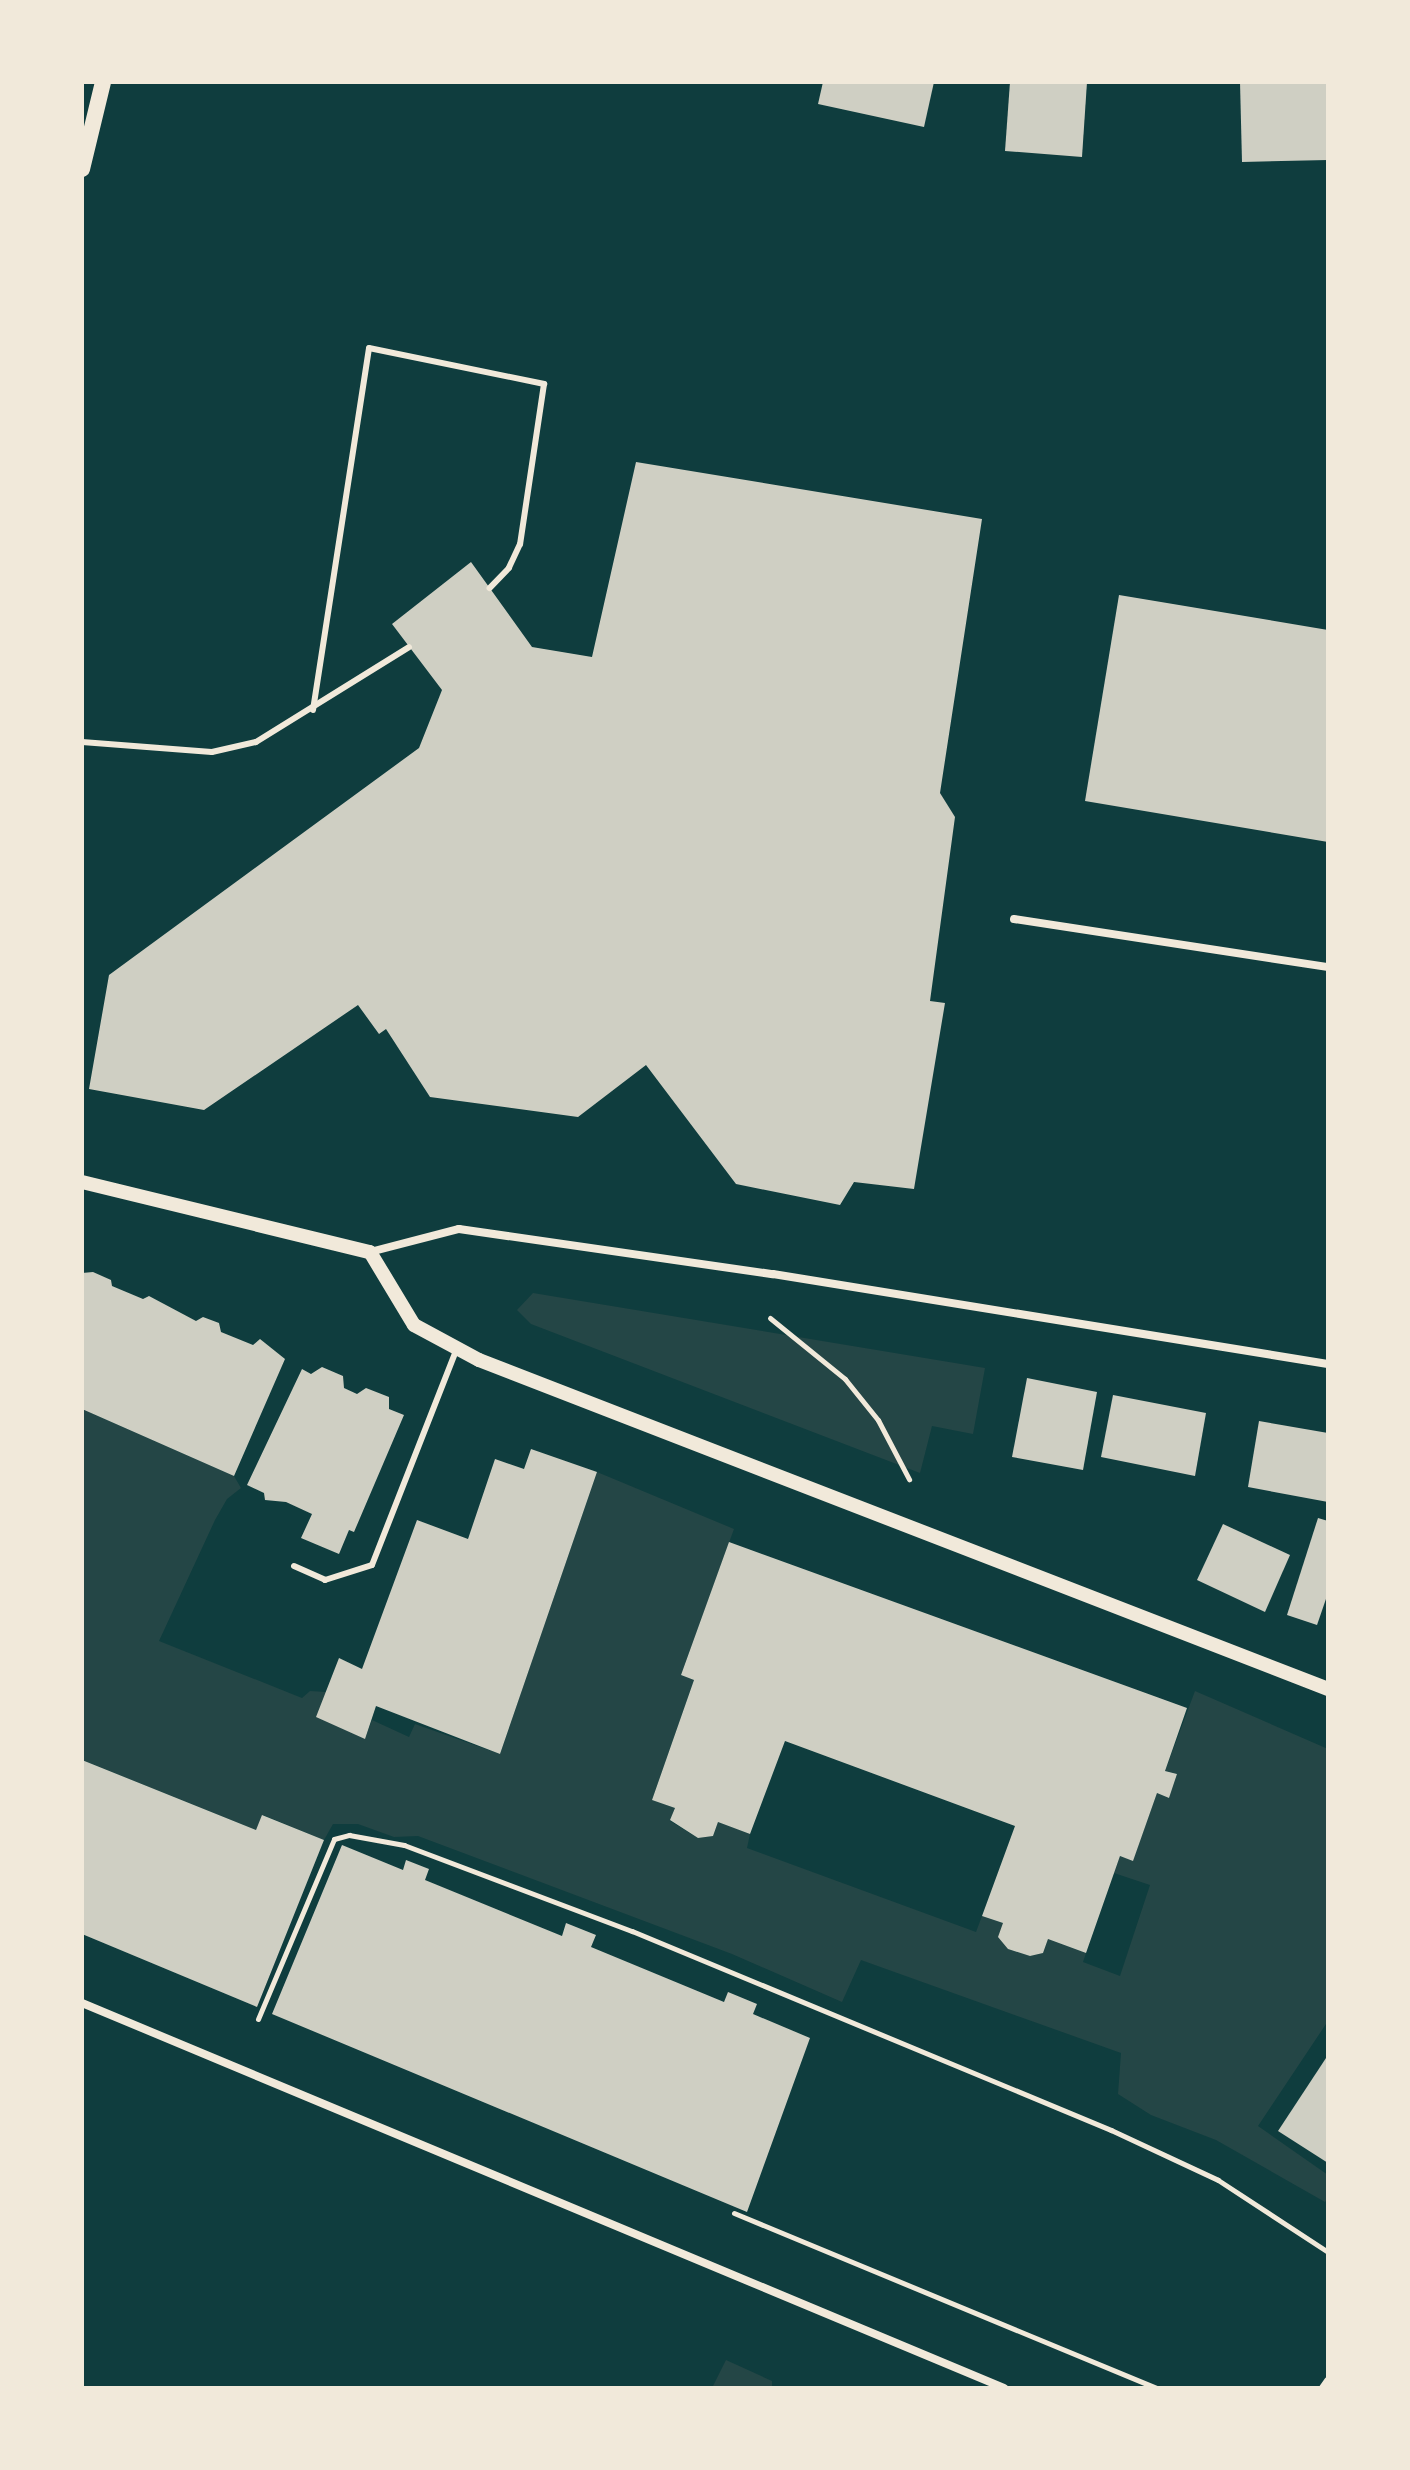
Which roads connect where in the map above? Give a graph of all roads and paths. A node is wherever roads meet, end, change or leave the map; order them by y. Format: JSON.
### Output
{"nodes":[{"id":1,"x":103,"y":82,"type":"edge"},
{"id":2,"x":82,"y":169,"type":"edge"},
{"id":3,"x":490,"y":588,"type":"dead end"},
{"id":4,"x":409,"y":647,"type":"dead end"},
{"id":5,"x":313,"y":710,"type":"junction"},
{"id":6,"x":82,"y":742,"type":"edge"},
{"id":7,"x":1014,"y":919,"type":"dead end"},
{"id":8,"x":1328,"y":967,"type":"edge"},
{"id":9,"x":82,"y":1182,"type":"edge"},
{"id":10,"x":370,"y":1252,"type":"junction"},
{"id":11,"x":770,"y":1318,"type":"dead end"},
{"id":12,"x":457,"y":1348,"type":"junction"},
{"id":13,"x":1328,"y":1364,"type":"edge"},
{"id":14,"x":909,"y":1479,"type":"dead end"},
{"id":15,"x":294,"y":1566,"type":"dead end"},
{"id":16,"x":1328,"y":1689,"type":"edge"},
{"id":17,"x":82,"y":2003,"type":"edge"},
{"id":18,"x":258,"y":2019,"type":"dead end"},
{"id":19,"x":734,"y":2213,"type":"dead end"},
{"id":20,"x":1328,"y":2252,"type":"edge"},
{"id":21,"x":1328,"y":2381,"type":"edge"},
{"id":22,"x":1004,"y":2388,"type":"edge"},
{"id":23,"x":1156,"y":2388,"type":"edge"},
{"id":24,"x":1323,"y":2388,"type":"edge"}],
"edges":[{"from":1,"to":2,"type":"main road"},
{"from":3,"to":5,"type":"lane"},
{"from":4,"to":5,"type":"lane"},
{"from":5,"to":6,"type":"lane"},
{"from":7,"to":8,"type":"street"},
{"from":9,"to":10,"type":"street"},
{"from":10,"to":12,"type":"street"},
{"from":10,"to":13,"type":"street"},
{"from":11,"to":14,"type":"path"},
{"from":12,"to":15,"type":"lane"},
{"from":12,"to":16,"type":"street"},
{"from":17,"to":22,"type":"street"},
{"from":18,"to":20,"type":"path"},
{"from":19,"to":23,"type":"path"},
{"from":21,"to":24,"type":"street"}]}
